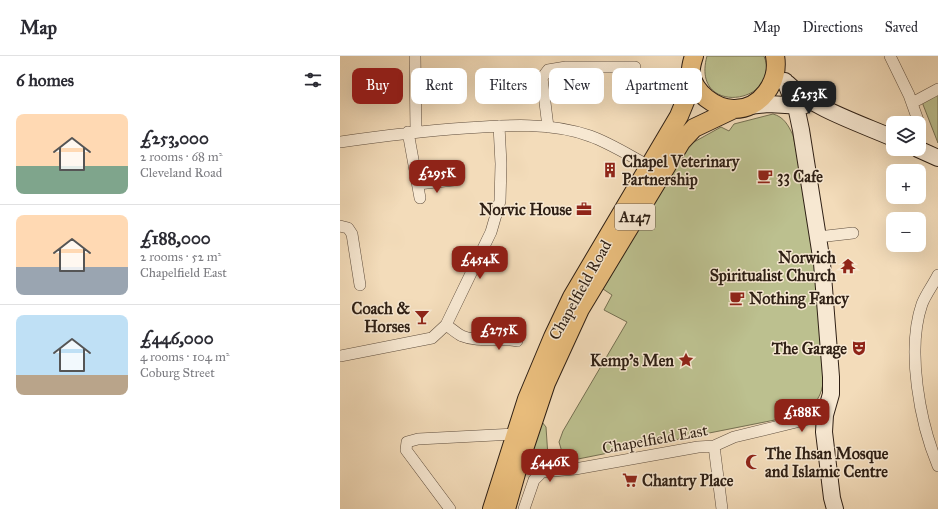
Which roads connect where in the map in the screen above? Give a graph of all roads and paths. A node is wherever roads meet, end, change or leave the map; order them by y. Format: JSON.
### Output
{"nodes":[{"id":1,"x":415,"y":56,"type":"edge"},
{"id":2,"x":890,"y":56,"type":"edge"},
{"id":3,"x":776,"y":60,"type":"edge"},
{"id":4,"x":635,"y":67,"type":"dead end"},
{"id":5,"x":785,"y":81,"type":"junction"},
{"id":6,"x":938,"y":89,"type":"edge"},
{"id":7,"x":702,"y":92,"type":"edge"},
{"id":8,"x":912,"y":103,"type":"junction"},
{"id":9,"x":685,"y":104,"type":"edge"},
{"id":10,"x":788,"y":105,"type":"junction"},
{"id":11,"x":741,"y":107,"type":"junction"},
{"id":12,"x":833,"y":111,"type":"junction"},
{"id":13,"x":916,"y":116,"type":"edge"},
{"id":14,"x":499,"y":126,"type":"junction"},
{"id":15,"x":548,"y":127,"type":"junction"},
{"id":16,"x":412,"y":132,"type":"junction"},
{"id":17,"x":886,"y":135,"type":"edge"},
{"id":18,"x":340,"y":142,"type":"edge"},
{"id":19,"x":926,"y":153,"type":"edge"},
{"id":20,"x":938,"y":158,"type":"edge"},
{"id":21,"x":649,"y":166,"type":"junction"},
{"id":22,"x":454,"y":180,"type":"dead end"},
{"id":23,"x":418,"y":184,"type":"junction"},
{"id":24,"x":420,"y":198,"type":"dead end"},
{"id":25,"x":340,"y":226,"type":"edge"},
{"id":26,"x":853,"y":233,"type":"dead end"},
{"id":27,"x":818,"y":237,"type":"junction"},
{"id":28,"x":938,"y":275,"type":"edge"},
{"id":29,"x":360,"y":285,"type":"dead end"},
{"id":30,"x":446,"y":325,"type":"junction"},
{"id":31,"x":516,"y":341,"type":"dead end"},
{"id":32,"x":340,"y":356,"type":"edge"},
{"id":33,"x":825,"y":415,"type":"junction"},
{"id":34,"x":515,"y":434,"type":"junction"},
{"id":35,"x":714,"y":446,"type":"junction"},
{"id":36,"x":938,"y":466,"type":"edge"},
{"id":37,"x":559,"y":469,"type":"junction"},
{"id":38,"x":450,"y":509,"type":"edge"},
{"id":39,"x":492,"y":509,"type":"edge"},
{"id":40,"x":506,"y":509,"type":"edge"},
{"id":41,"x":524,"y":509,"type":"edge"},
{"id":42,"x":528,"y":509,"type":"edge"},
{"id":43,"x":722,"y":509,"type":"edge"},
{"id":44,"x":835,"y":509,"type":"edge"}],
"edges":[{"from":1,"to":16,"type":"street"},
{"from":2,"to":8,"type":"street"},
{"from":3,"to":5,"type":"street"},
{"from":3,"to":11,"type":"main road","number":"A147"},
{"from":4,"to":15,"type":"street"},
{"from":5,"to":10,"type":"street"},
{"from":5,"to":12,"type":"street"},
{"from":6,"to":8,"type":"street"},
{"from":7,"to":11,"type":"main road"},
{"from":8,"to":13,"type":"street"},
{"from":9,"to":21,"type":"main road","name":"Chapelfield Road","number":"A147"},
{"from":10,"to":11,"type":"street"},
{"from":10,"to":12,"type":"street"},
{"from":10,"to":27,"type":"street"},
{"from":11,"to":40,"type":"main road","name":"Chapelfield Road","number":"A147"},
{"from":12,"to":17,"type":"street"},
{"from":14,"to":15,"type":"street"},
{"from":14,"to":16,"type":"street"},
{"from":14,"to":30,"type":"street"},
{"from":15,"to":21,"type":"street"},
{"from":16,"to":18,"type":"street"},
{"from":16,"to":23,"type":"street"},
{"from":19,"to":20,"type":"street"},
{"from":21,"to":34,"type":"main road","name":"Chapelfield Road","number":"A147"},
{"from":22,"to":23,"type":"street"},
{"from":23,"to":24,"type":"street"},
{"from":25,"to":29,"type":"street"},
{"from":26,"to":27,"type":"street"},
{"from":27,"to":33,"type":"street"},
{"from":28,"to":36,"type":"street"},
{"from":30,"to":31,"type":"street"},
{"from":30,"to":32,"type":"street"},
{"from":33,"to":35,"type":"street","name":"Chapelfield East"},
{"from":33,"to":44,"type":"street"},
{"from":34,"to":38,"type":"street"},
{"from":34,"to":39,"type":"main road","name":"Chapelfield Road","number":"A147"},
{"from":35,"to":37,"type":"street","name":"Chapelfield East"},
{"from":35,"to":43,"type":"street"},
{"from":37,"to":41,"type":"street","name":"Chapelfield East"},
{"from":37,"to":42,"type":"street"}]}
